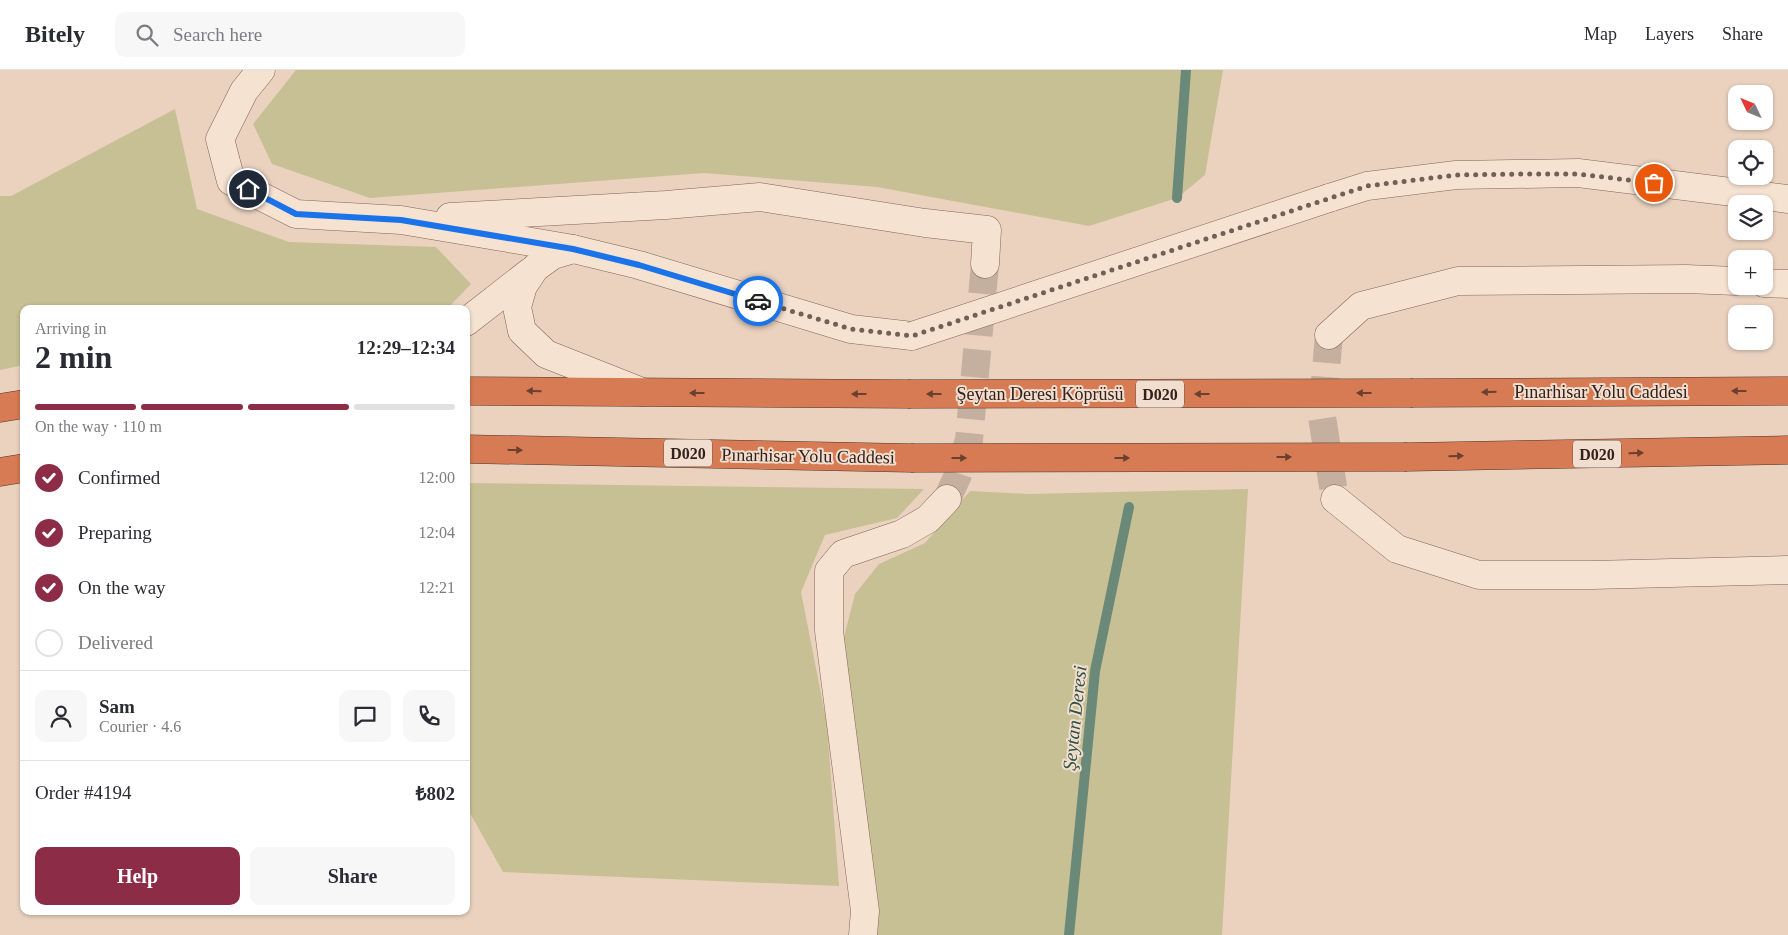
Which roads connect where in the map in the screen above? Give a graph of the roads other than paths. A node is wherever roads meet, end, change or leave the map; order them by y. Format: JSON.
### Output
{"nodes":[{"id":1,"x":261,"y":70,"type":"edge"},
{"id":2,"x":1788,"y":199,"type":"edge"},
{"id":3,"x":401,"y":220,"type":"junction"},
{"id":4,"x":573,"y":249,"type":"junction"},
{"id":5,"x":985,"y":264,"type":"tunnel mouth"},
{"id":6,"x":535,"y":268,"type":"junction"},
{"id":7,"x":1728,"y":282,"type":"edge"},
{"id":8,"x":1773,"y":283,"type":"edge"},
{"id":9,"x":1788,"y":284,"type":"edge"},
{"id":10,"x":470,"y":319,"type":"edge"},
{"id":11,"x":1329,"y":335,"type":"tunnel mouth"},
{"id":12,"x":470,"y":390,"type":"edge"},
{"id":13,"x":1788,"y":391,"type":"edge"},
{"id":14,"x":642,"y":392,"type":"junction"},
{"id":15,"x":1413,"y":393,"type":"joint"},
{"id":16,"x":20,"y":405,"type":"edge"},
{"id":17,"x":0,"y":408,"type":"edge"},
{"id":18,"x":470,"y":449,"type":"edge"},
{"id":19,"x":1788,"y":450,"type":"edge"},
{"id":20,"x":20,"y":469,"type":"edge"},
{"id":21,"x":0,"y":472,"type":"edge"},
{"id":22,"x":947,"y":498,"type":"tunnel mouth"},
{"id":23,"x":1335,"y":499,"type":"tunnel mouth"},
{"id":24,"x":1788,"y":570,"type":"edge"},
{"id":25,"x":863,"y":935,"type":"edge"}],
"edges":[{"from":1,"to":3,"type":"street"},
{"from":2,"to":4,"type":"street","bridge":true},
{"from":3,"to":4,"type":"street"},
{"from":3,"to":5,"type":"street"},
{"from":4,"to":6,"type":"street"},
{"from":6,"to":10,"type":"street"},
{"from":6,"to":14,"type":"street"},
{"from":7,"to":11,"type":"street"},
{"from":8,"to":9,"type":"street"},
{"from":14,"to":12,"type":"highway","number":"D020","one_way":true},
{"from":13,"to":15,"type":"highway","name":"Pınarhisar Yolu Caddesi","number":"D020","one_way":true},
{"from":15,"to":14,"type":"highway","name":"Şeytan Deresi Köprüsü","number":"D020","one_way":true,"bridge":true},
{"from":16,"to":17,"type":"highway"},
{"from":18,"to":19,"type":"highway","name":"Pınarhisar Yolu Caddesi","number":"D020","one_way":true,"bridge":true},
{"from":20,"to":21,"type":"highway"},
{"from":22,"to":25,"type":"street"},
{"from":23,"to":24,"type":"street"}]}
